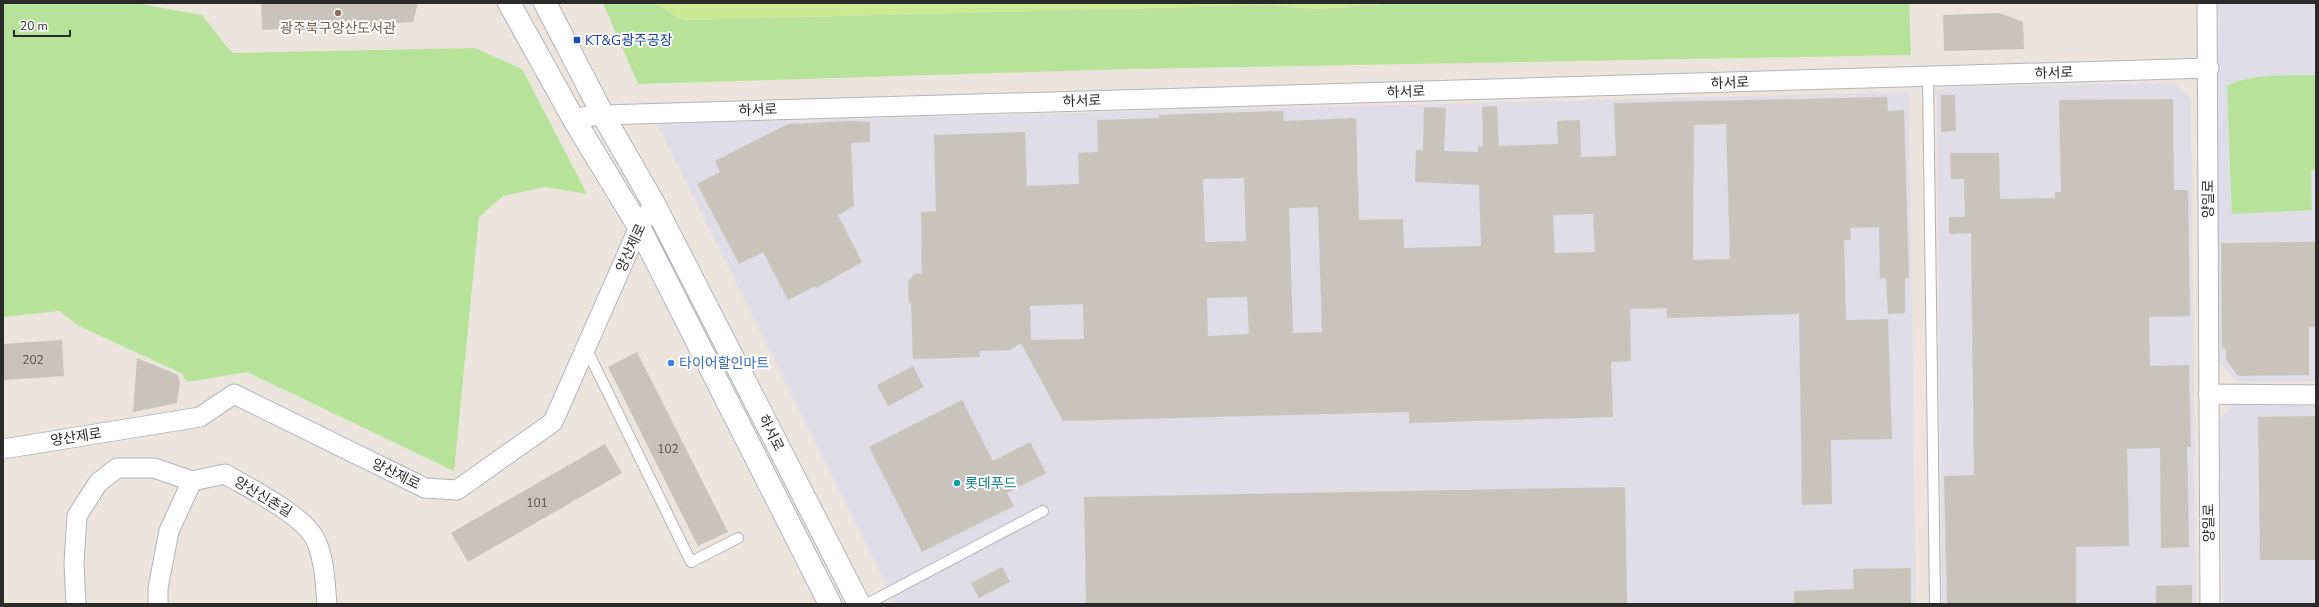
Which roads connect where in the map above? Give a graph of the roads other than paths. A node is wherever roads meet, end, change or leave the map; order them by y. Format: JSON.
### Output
{"nodes":[{"id":1,"x":509,"y":3,"type":"edge"},
{"id":2,"x":545,"y":3,"type":"edge"},
{"id":3,"x":2207,"y":3,"type":"edge"},
{"id":4,"x":2209,"y":68,"type":"junction"},
{"id":5,"x":1928,"y":77,"type":"junction"},
{"id":6,"x":603,"y":115,"type":"junction"},
{"id":7,"x":573,"y":118,"type":"junction"},
{"id":8,"x":654,"y":204,"type":"junction"},
{"id":9,"x":639,"y":227,"type":"junction"},
{"id":10,"x":586,"y":348,"type":"junction"},
{"id":11,"x":2208,"y":394,"type":"junction"},
{"id":12,"x":2316,"y":395,"type":"edge"},
{"id":13,"x":3,"y":449,"type":"edge"},
{"id":14,"x":192,"y":481,"type":"junction"},
{"id":15,"x":1043,"y":512,"type":"dead end"},
{"id":16,"x":738,"y":538,"type":"dead end"},
{"id":17,"x":76,"y":604,"type":"edge"},
{"id":18,"x":158,"y":604,"type":"edge"},
{"id":19,"x":327,"y":604,"type":"edge"},
{"id":20,"x":830,"y":604,"type":"edge"},
{"id":21,"x":859,"y":604,"type":"edge"},
{"id":22,"x":867,"y":604,"type":"edge"},
{"id":23,"x":1935,"y":604,"type":"edge"},
{"id":24,"x":2210,"y":604,"type":"edge"}],
"edges":[{"from":1,"to":7,"type":"main road","name":"하서로"},
{"from":2,"to":6,"type":"main road","name":"하서로"},
{"from":3,"to":4,"type":"street","name":"양일로"},
{"from":4,"to":5,"type":"street","name":"하서로"},
{"from":4,"to":11,"type":"street","name":"양일로"},
{"from":5,"to":6,"type":"street","name":"하서로"},
{"from":5,"to":23,"type":"lane"},
{"from":6,"to":7,"type":"street","name":"하서로"},
{"from":6,"to":8,"type":"main road","name":"하서로"},
{"from":7,"to":9,"type":"main road","name":"하서로"},
{"from":8,"to":9,"type":"street","name":"양산제로"},
{"from":8,"to":21,"type":"main road","name":"하서로"},
{"from":9,"to":10,"type":"street","name":"양산제로"},
{"from":9,"to":20,"type":"main road","name":"하서로"},
{"from":10,"to":13,"type":"street","name":"양산제로"},
{"from":10,"to":16,"type":"lane"},
{"from":11,"to":12,"type":"street"},
{"from":11,"to":24,"type":"street","name":"양일로"},
{"from":14,"to":17,"type":"street"},
{"from":14,"to":18,"type":"street"},
{"from":14,"to":19,"type":"street","name":"양산신촌길"},
{"from":15,"to":22,"type":"lane"}]}
